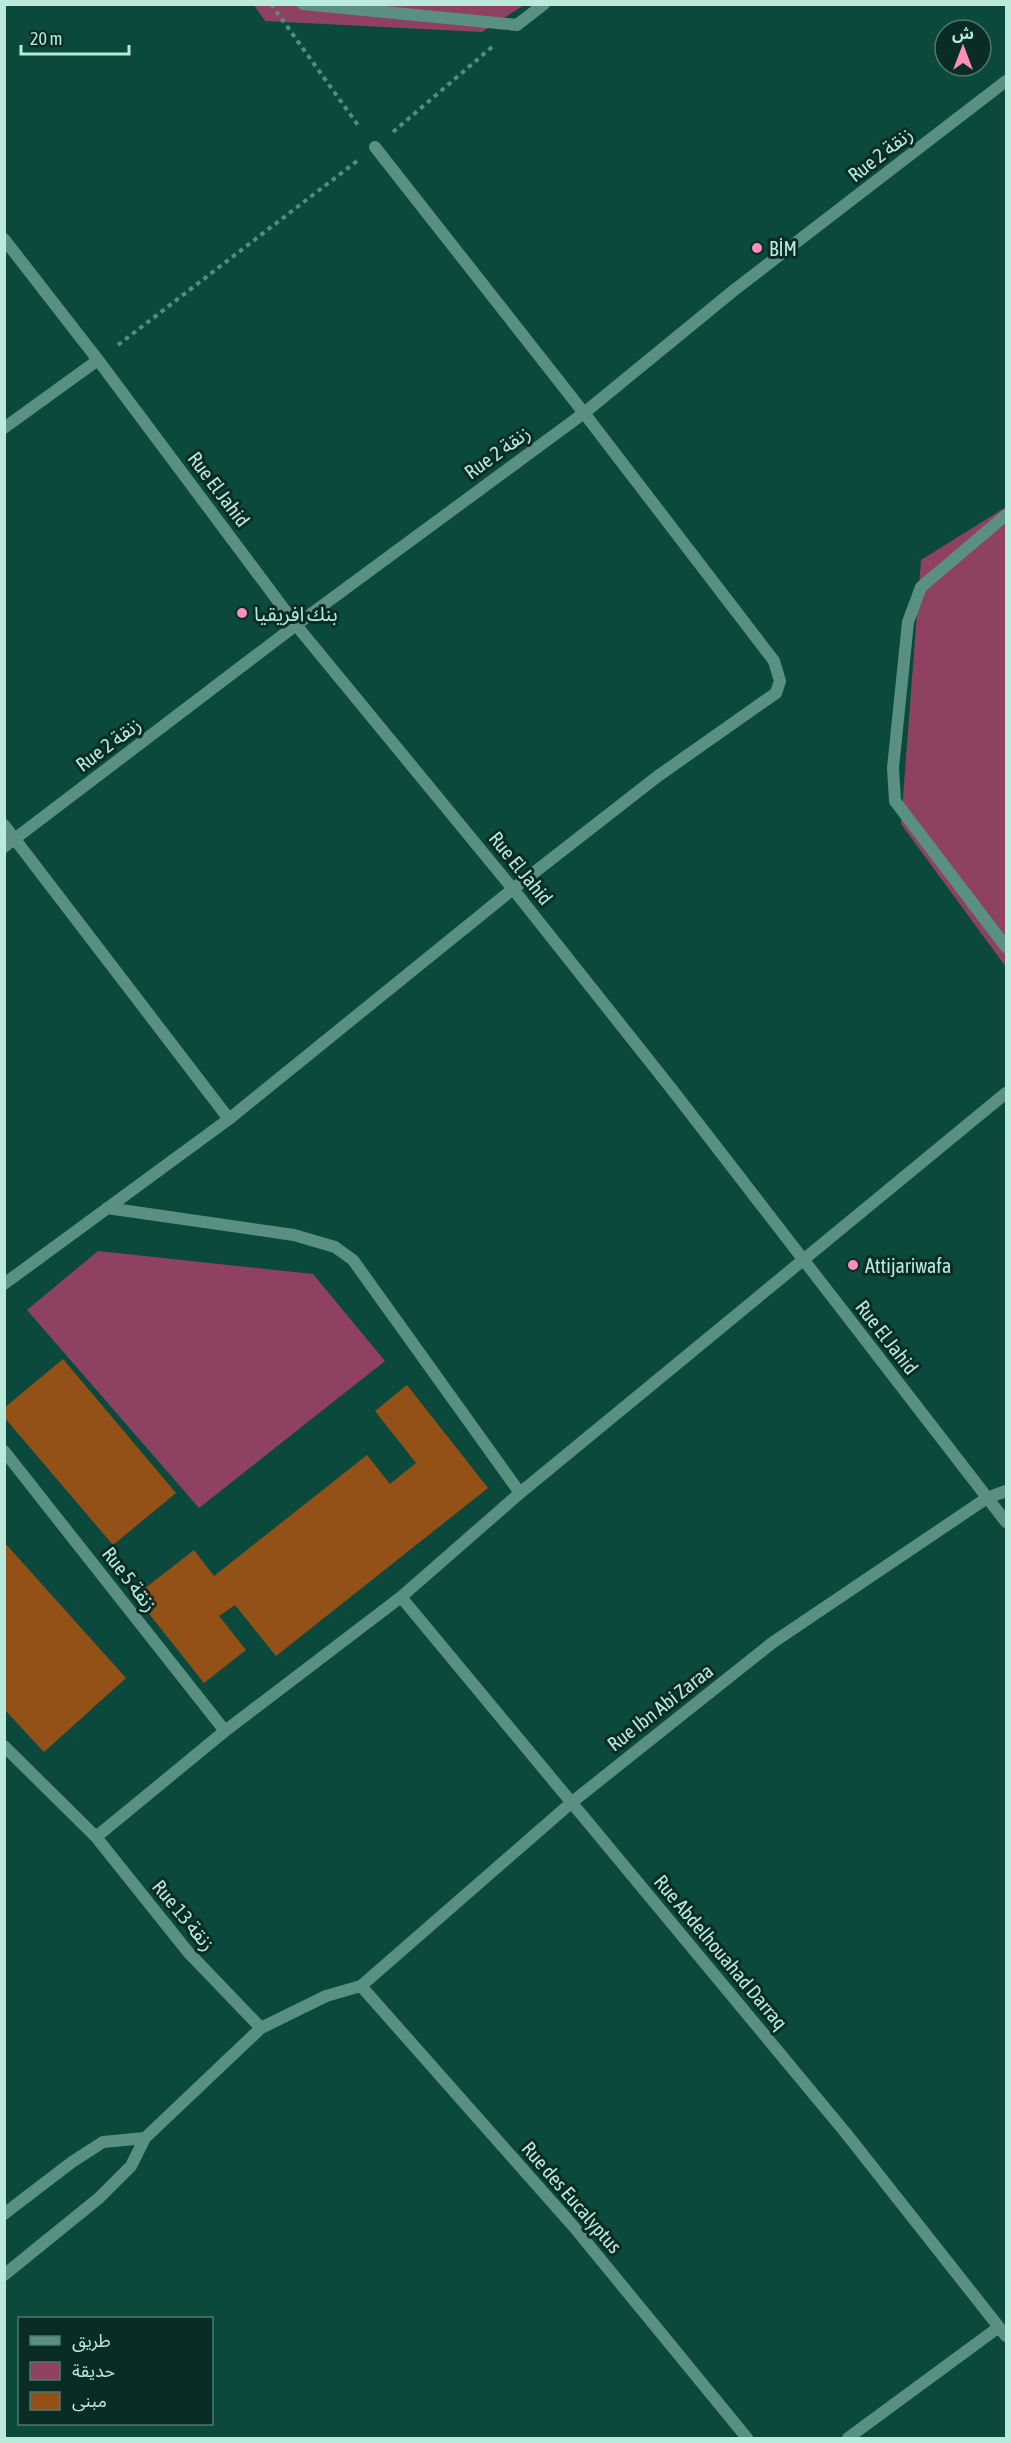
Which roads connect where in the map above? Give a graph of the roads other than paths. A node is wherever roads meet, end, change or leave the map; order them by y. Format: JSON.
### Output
{"nodes":[{"id":1,"x":303,"y":4,"type":"edge"},
{"id":2,"x":544,"y":4,"type":"edge"},
{"id":3,"x":1006,"y":81,"type":"edge"},
{"id":4,"x":375,"y":147,"type":"road end"},
{"id":5,"x":4,"y":239,"type":"edge"},
{"id":6,"x":98,"y":360,"type":"junction"},
{"id":7,"x":584,"y":413,"type":"junction"},
{"id":8,"x":4,"y":428,"type":"edge"},
{"id":9,"x":1006,"y":515,"type":"edge"},
{"id":10,"x":296,"y":625,"type":"junction"},
{"id":11,"x":4,"y":825,"type":"edge"},
{"id":12,"x":15,"y":838,"type":"junction"},
{"id":13,"x":4,"y":847,"type":"edge"},
{"id":14,"x":513,"y":889,"type":"junction"},
{"id":15,"x":1006,"y":947,"type":"edge"},
{"id":16,"x":1006,"y":1093,"type":"edge"},
{"id":17,"x":229,"y":1119,"type":"junction"},
{"id":18,"x":107,"y":1208,"type":"junction"},
{"id":19,"x":803,"y":1260,"type":"junction"},
{"id":20,"x":4,"y":1284,"type":"edge"},
{"id":21,"x":4,"y":1451,"type":"edge"},
{"id":22,"x":1006,"y":1491,"type":"edge"},
{"id":23,"x":520,"y":1493,"type":"junction"},
{"id":24,"x":987,"y":1498,"type":"junction"},
{"id":25,"x":1006,"y":1522,"type":"edge"},
{"id":26,"x":401,"y":1597,"type":"junction"},
{"id":27,"x":225,"y":1731,"type":"junction"},
{"id":28,"x":4,"y":1746,"type":"edge"},
{"id":29,"x":571,"y":1803,"type":"junction"},
{"id":30,"x":96,"y":1837,"type":"junction"},
{"id":31,"x":361,"y":1986,"type":"junction"},
{"id":32,"x":261,"y":2028,"type":"junction"},
{"id":33,"x":145,"y":2138,"type":"junction"},
{"id":34,"x":4,"y":2214,"type":"edge"},
{"id":35,"x":4,"y":2275,"type":"edge"},
{"id":36,"x":1003,"y":2331,"type":"edge"},
{"id":37,"x":747,"y":2439,"type":"edge"},
{"id":38,"x":848,"y":2439,"type":"edge"}],
"edges":[{"from":1,"to":2,"type":"street"},
{"from":3,"to":7,"type":"street","name":"Rue 2 زنقة"},
{"from":4,"to":7,"type":"street"},
{"from":5,"to":6,"type":"street","name":"Rue El Jahid"},
{"from":6,"to":8,"type":"street"},
{"from":6,"to":10,"type":"street","name":"Rue El Jahid"},
{"from":7,"to":10,"type":"street","name":"Rue 2 زنقة"},
{"from":7,"to":14,"type":"street"},
{"from":9,"to":15,"type":"street"},
{"from":10,"to":12,"type":"street","name":"Rue 2 زنقة"},
{"from":10,"to":14,"type":"street","name":"Rue El Jahid"},
{"from":11,"to":12,"type":"street"},
{"from":12,"to":13,"type":"street","name":"Rue 2 زنقة"},
{"from":12,"to":17,"type":"street"},
{"from":14,"to":17,"type":"street"},
{"from":14,"to":19,"type":"street","name":"Rue El Jahid"},
{"from":16,"to":19,"type":"street"},
{"from":17,"to":18,"type":"street"},
{"from":18,"to":20,"type":"street"},
{"from":18,"to":23,"type":"street"},
{"from":19,"to":23,"type":"street"},
{"from":19,"to":24,"type":"street","name":"Rue El Jahid"},
{"from":21,"to":27,"type":"street","name":"Rue 5 زنقة"},
{"from":22,"to":24,"type":"street","name":"Rue Ibn Abi Zaraa"},
{"from":23,"to":26,"type":"street"},
{"from":24,"to":25,"type":"street","name":"Rue El Jahid"},
{"from":24,"to":29,"type":"street","name":"Rue Ibn Abi Zaraa"},
{"from":26,"to":27,"type":"street"},
{"from":26,"to":29,"type":"street","name":"Rue Abdelhouahad Darraq"},
{"from":27,"to":30,"type":"street"},
{"from":28,"to":30,"type":"street","name":"Rue 13 زنقة"},
{"from":29,"to":31,"type":"street","name":"Rue Ibn Abi Zaraa"},
{"from":29,"to":36,"type":"street","name":"Rue Abdelhouahad Darraq"},
{"from":30,"to":32,"type":"street","name":"Rue 13 زنقة"},
{"from":31,"to":32,"type":"street"},
{"from":31,"to":37,"type":"street","name":"Rue des Eucalyptus"},
{"from":32,"to":33,"type":"street"},
{"from":33,"to":34,"type":"street"},
{"from":33,"to":35,"type":"street"},
{"from":36,"to":38,"type":"street"}]}
